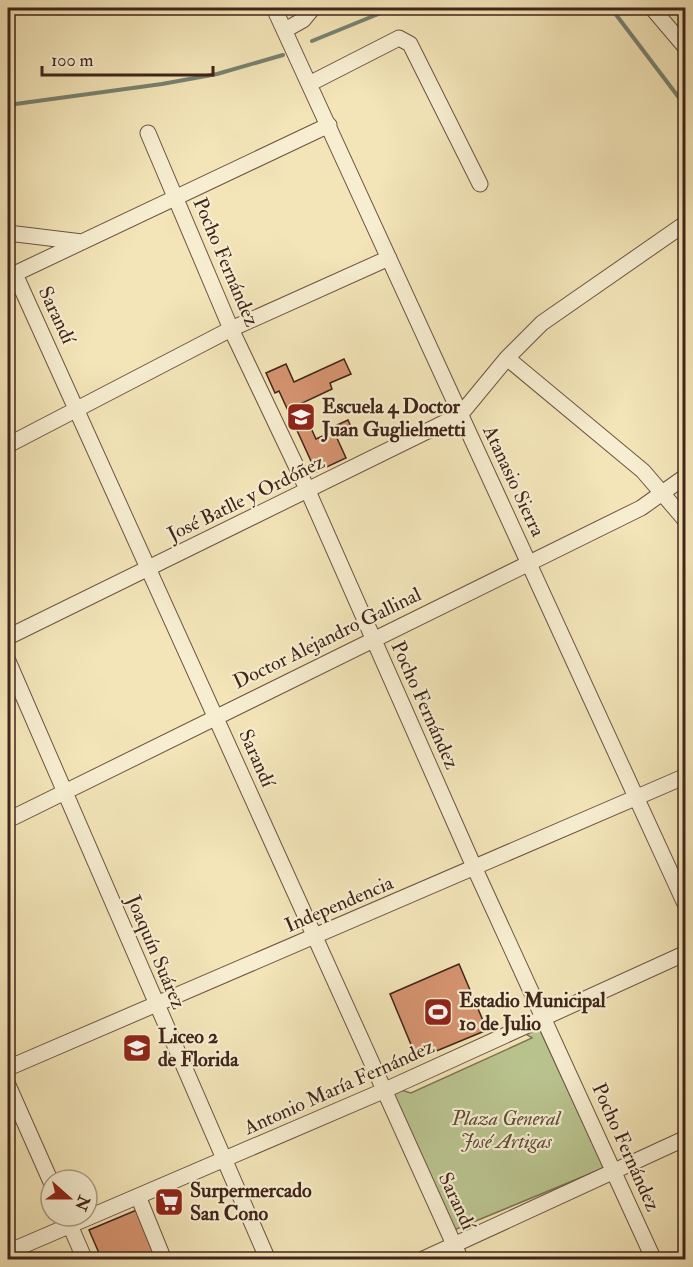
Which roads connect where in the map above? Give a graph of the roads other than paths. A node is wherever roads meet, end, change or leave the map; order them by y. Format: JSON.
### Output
{"nodes":[{"id":1,"x":274,"y":8,"type":"edge"},
{"id":2,"x":313,"y":8,"type":"edge"},
{"id":3,"x":652,"y":8,"type":"edge"},
{"id":4,"x":285,"y":30,"type":"junction"},
{"id":5,"x":686,"y":48,"type":"edge"},
{"id":6,"x":309,"y":84,"type":"junction"},
{"id":7,"x":329,"y":125,"type":"junction"},
{"id":8,"x":148,"y":133,"type":"dead end"},
{"id":9,"x":480,"y":184,"type":"dead end"},
{"id":10,"x":175,"y":198,"type":"junction"},
{"id":11,"x":686,"y":224,"type":"edge"},
{"id":12,"x":8,"y":233,"type":"edge"},
{"id":13,"x":82,"y":242,"type":"junction"},
{"id":14,"x":389,"y":258,"type":"junction"},
{"id":15,"x":11,"y":276,"type":"edge"},
{"id":16,"x":231,"y":330,"type":"junction"},
{"id":17,"x":507,"y":358,"type":"junction"},
{"id":18,"x":78,"y":411,"type":"junction"},
{"id":19,"x":460,"y":415,"type":"junction"},
{"id":20,"x":8,"y":445,"type":"edge"},
{"id":21,"x":686,"y":476,"type":"edge"},
{"id":22,"x":308,"y":491,"type":"junction"},
{"id":23,"x":664,"y":492,"type":"junction"},
{"id":24,"x":686,"y":521,"type":"edge"},
{"id":25,"x":528,"y":563,"type":"junction"},
{"id":26,"x":148,"y":569,"type":"junction"},
{"id":27,"x":8,"y":637,"type":"edge"},
{"id":28,"x":372,"y":639,"type":"junction"},
{"id":29,"x":8,"y":661,"type":"edge"},
{"id":30,"x":216,"y":717,"type":"junction"},
{"id":31,"x":686,"y":776,"type":"edge"},
{"id":32,"x":64,"y":792,"type":"junction"},
{"id":33,"x":636,"y":797,"type":"junction"},
{"id":34,"x":8,"y":820,"type":"edge"},
{"id":35,"x":475,"y":868,"type":"junction"},
{"id":36,"x":686,"y":906,"type":"edge"},
{"id":37,"x":315,"y":937,"type":"junction"},
{"id":38,"x":686,"y":953,"type":"edge"},
{"id":39,"x":156,"y":1005,"type":"junction"},
{"id":40,"x":546,"y":1018,"type":"junction"},
{"id":41,"x":8,"y":1068,"type":"edge"},
{"id":42,"x":8,"y":1085,"type":"edge"},
{"id":43,"x":383,"y":1091,"type":"junction"},
{"id":44,"x":686,"y":1138,"type":"edge"},
{"id":45,"x":224,"y":1161,"type":"junction"},
{"id":46,"x":45,"y":1168,"type":"edge"},
{"id":47,"x":614,"y":1172,"type":"junction"},
{"id":48,"x":138,"y":1196,"type":"junction"},
{"id":49,"x":99,"y":1209,"type":"edge"},
{"id":50,"x":53,"y":1228,"type":"edge"},
{"id":51,"x":71,"y":1228,"type":"edge"},
{"id":52,"x":8,"y":1252,"type":"edge"},
{"id":53,"x":457,"y":1252,"type":"edge"},
{"id":54,"x":85,"y":1260,"type":"edge"},
{"id":55,"x":162,"y":1260,"type":"edge"},
{"id":56,"x":268,"y":1260,"type":"edge"},
{"id":57,"x":421,"y":1260,"type":"edge"},
{"id":58,"x":654,"y":1260,"type":"edge"}],
"edges":[{"from":1,"to":4,"type":"street","name":"Atanasio Sierra"},
{"from":2,"to":4,"type":"street"},
{"from":3,"to":5,"type":"street"},
{"from":4,"to":6,"type":"street","name":"Atanasio Sierra"},
{"from":6,"to":7,"type":"street","name":"Atanasio Sierra"},
{"from":6,"to":9,"type":"street"},
{"from":7,"to":10,"type":"street"},
{"from":7,"to":14,"type":"street","name":"Atanasio Sierra"},
{"from":8,"to":10,"type":"street","name":"Pocho Fernández"},
{"from":10,"to":13,"type":"street"},
{"from":10,"to":16,"type":"street","name":"Pocho Fernández"},
{"from":11,"to":17,"type":"street","name":"José Batlle y Ordóñez"},
{"from":12,"to":13,"type":"street"},
{"from":13,"to":15,"type":"street"},
{"from":14,"to":16,"type":"street"},
{"from":14,"to":19,"type":"street","name":"Atanasio Sierra"},
{"from":15,"to":18,"type":"street","name":"Sarandí"},
{"from":16,"to":18,"type":"street"},
{"from":16,"to":22,"type":"street","name":"Pocho Fernández"},
{"from":17,"to":19,"type":"street","name":"José Batlle y Ordóñez"},
{"from":17,"to":23,"type":"street"},
{"from":18,"to":20,"type":"street"},
{"from":18,"to":26,"type":"street","name":"Sarandí"},
{"from":19,"to":22,"type":"street","name":"José Batlle y Ordóñez"},
{"from":19,"to":25,"type":"street","name":"Atanasio Sierra"},
{"from":21,"to":23,"type":"street","name":"Doctor Alejandro Gallinal"},
{"from":22,"to":26,"type":"street","name":"José Batlle y Ordóñez"},
{"from":22,"to":28,"type":"street","name":"Pocho Fernández"},
{"from":23,"to":24,"type":"street"},
{"from":23,"to":25,"type":"street","name":"Doctor Alejandro Gallinal"},
{"from":25,"to":28,"type":"street","name":"Doctor Alejandro Gallinal"},
{"from":25,"to":33,"type":"street","name":"Atanasio Sierra"},
{"from":26,"to":27,"type":"street","name":"José Batlle y Ordóñez"},
{"from":26,"to":30,"type":"street","name":"Sarandí"},
{"from":28,"to":30,"type":"street","name":"Doctor Alejandro Gallinal"},
{"from":28,"to":35,"type":"street","name":"Pocho Fernández"},
{"from":29,"to":32,"type":"street","name":"Joaquín Suárez"},
{"from":30,"to":32,"type":"street","name":"Doctor Alejandro Gallinal"},
{"from":30,"to":37,"type":"street","name":"Sarandí"},
{"from":31,"to":33,"type":"street","name":"Independencia"},
{"from":32,"to":34,"type":"street","name":"Doctor Alejandro Gallinal"},
{"from":32,"to":39,"type":"street","name":"Joaquín Suárez"},
{"from":33,"to":35,"type":"street","name":"Independencia"},
{"from":33,"to":36,"type":"street","name":"Atanasio Sierra"},
{"from":35,"to":37,"type":"street","name":"Independencia"},
{"from":35,"to":40,"type":"street","name":"Pocho Fernández"},
{"from":37,"to":39,"type":"street","name":"Independencia"},
{"from":37,"to":43,"type":"street","name":"Sarandí"},
{"from":38,"to":40,"type":"street","name":"Antonio María Fernández"},
{"from":39,"to":41,"type":"street","name":"Independencia"},
{"from":39,"to":45,"type":"street","name":"Joaquín Suárez"},
{"from":40,"to":43,"type":"street","name":"Antonio María Fernández"},
{"from":40,"to":47,"type":"street","name":"Pocho Fernández"},
{"from":42,"to":46,"type":"street"},
{"from":43,"to":45,"type":"street","name":"Antonio María Fernández"},
{"from":43,"to":53,"type":"street","name":"Sarandí"},
{"from":44,"to":47,"type":"street"},
{"from":45,"to":48,"type":"street","name":"Antonio María Fernández"},
{"from":45,"to":56,"type":"street","name":"Joaquín Suárez"},
{"from":47,"to":53,"type":"street"},
{"from":47,"to":58,"type":"street","name":"Pocho Fernández"},
{"from":48,"to":49,"type":"street","name":"Antonio María Fernández"},
{"from":48,"to":55,"type":"street"},
{"from":50,"to":52,"type":"street","name":"Antonio María Fernández"},
{"from":51,"to":54,"type":"street"},
{"from":53,"to":57,"type":"street"}]}
